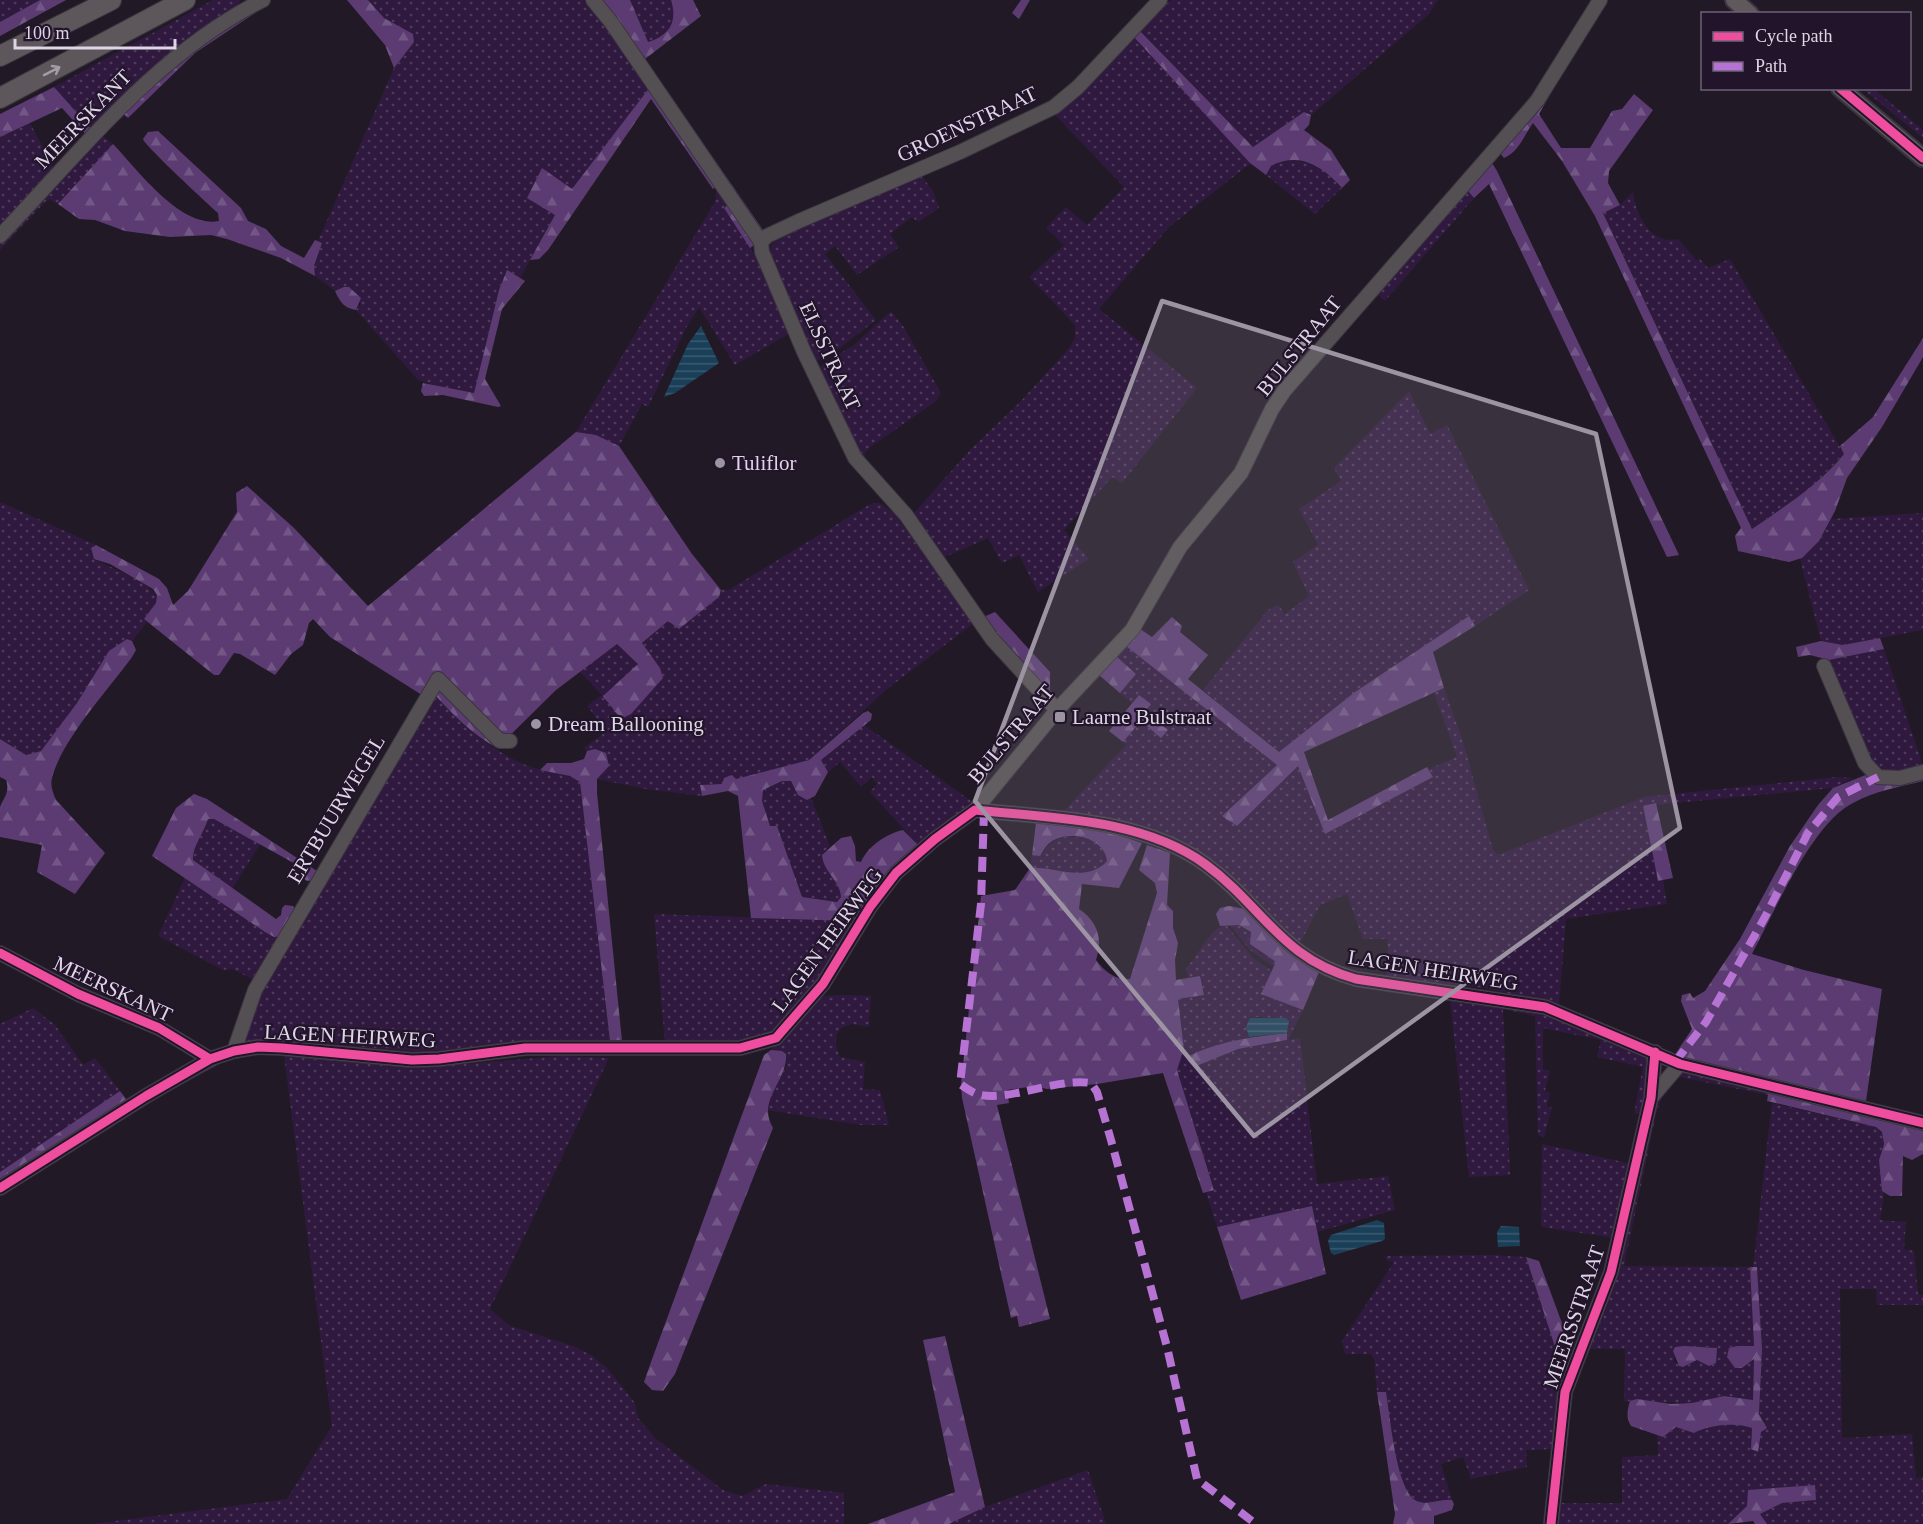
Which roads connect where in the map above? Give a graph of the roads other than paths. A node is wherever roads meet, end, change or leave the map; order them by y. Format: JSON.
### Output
{"nodes":[{"id":1,"x":111,"y":0,"type":"edge"},
{"id":2,"x":185,"y":0,"type":"edge"},
{"id":3,"x":263,"y":0,"type":"edge"},
{"id":4,"x":593,"y":0,"type":"edge"},
{"id":5,"x":1160,"y":0,"type":"edge"},
{"id":6,"x":1599,"y":0,"type":"edge"},
{"id":7,"x":1734,"y":0,"type":"edge"},
{"id":8,"x":1748,"y":12,"type":"edge"},
{"id":9,"x":0,"y":56,"type":"edge"},
{"id":10,"x":1842,"y":90,"type":"edge"},
{"id":11,"x":0,"y":98,"type":"edge"},
{"id":12,"x":1923,"y":158,"type":"edge"},
{"id":13,"x":0,"y":236,"type":"edge"},
{"id":14,"x":761,"y":242,"type":"junction"},
{"id":15,"x":1824,"y":666,"type":"dead end"},
{"id":16,"x":1057,"y":710,"type":"junction"},
{"id":17,"x":510,"y":741,"type":"dead end"},
{"id":18,"x":1923,"y":772,"type":"edge"},
{"id":19,"x":975,"y":810,"type":"junction"},
{"id":20,"x":0,"y":953,"type":"edge"},
{"id":21,"x":234,"y":1051,"type":"junction"},
{"id":22,"x":1655,"y":1052,"type":"junction"},
{"id":23,"x":210,"y":1059,"type":"junction"},
{"id":24,"x":1680,"y":1064,"type":"junction"},
{"id":25,"x":1651,"y":1098,"type":"junction"},
{"id":26,"x":1923,"y":1123,"type":"edge"},
{"id":27,"x":0,"y":1188,"type":"edge"},
{"id":28,"x":1551,"y":1524,"type":"edge"}],
"edges":[{"from":1,"to":9,"type":"highway"},
{"from":11,"to":2,"type":"highway","one_way":true},
{"from":3,"to":13,"type":"street","name":"MEERSKANT"},
{"from":4,"to":14,"type":"street","name":"ELSSTRAAT"},
{"from":5,"to":14,"type":"street","name":"GROENSTRAAT"},
{"from":6,"to":16,"type":"street","name":"BULSTRAAT"},
{"from":7,"to":8,"type":"main road"},
{"from":10,"to":12,"type":"main road"},
{"from":14,"to":16,"type":"street","name":"ELSSTRAAT"},
{"from":15,"to":18,"type":"street"},
{"from":16,"to":19,"type":"street","name":"BULSTRAAT"},
{"from":17,"to":21,"type":"street","name":"ERTBUURWEGEL"},
{"from":19,"to":21,"type":"street","name":"LAGEN HEIRWEG"},
{"from":19,"to":22,"type":"street","name":"LAGEN HEIRWEG"},
{"from":20,"to":23,"type":"street","name":"MEERSKANT"},
{"from":21,"to":23,"type":"street","name":"LAGEN HEIRWEG"},
{"from":22,"to":24,"type":"street","name":"LAGEN HEIRWEG"},
{"from":22,"to":25,"type":"street","name":"MEERSSTRAAT"},
{"from":23,"to":27,"type":"street","name":"LAGEN HEIRWEG"},
{"from":24,"to":25,"type":"street","name":"MEERSSTRAAT"},
{"from":24,"to":26,"type":"street","name":"LAGEN HEIRWEG"},
{"from":25,"to":28,"type":"street","name":"MEERSSTRAAT"}]}
